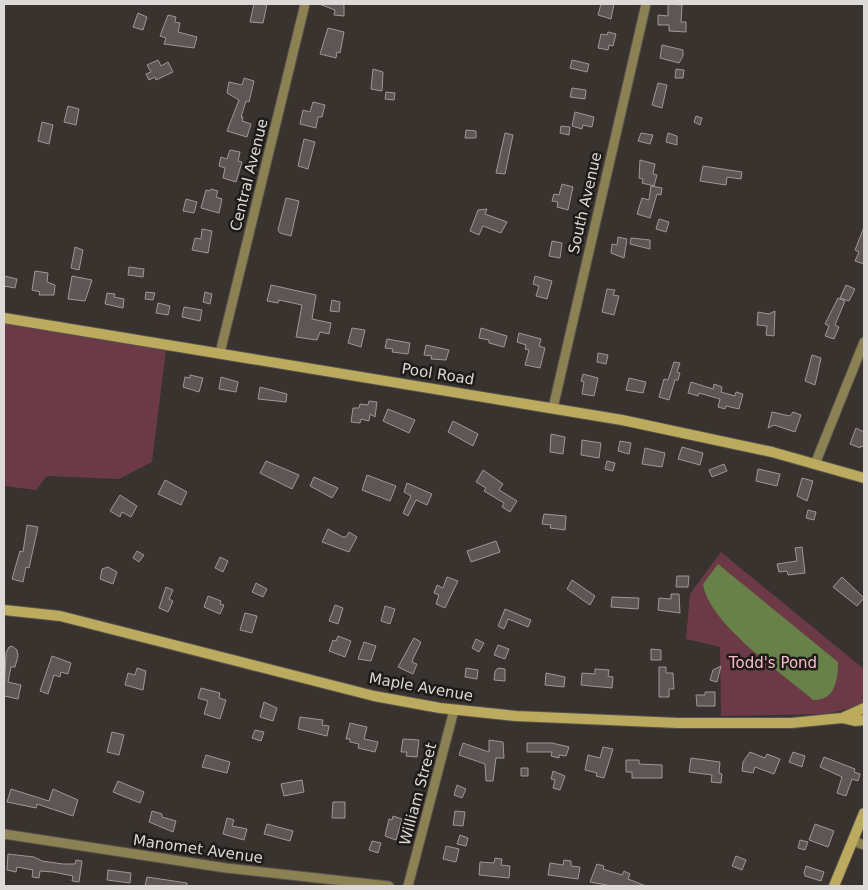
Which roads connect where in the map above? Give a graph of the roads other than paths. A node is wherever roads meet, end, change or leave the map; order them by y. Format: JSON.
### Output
{"nodes":[{"id":1,"x":305,"y":4,"type":"edge"},
{"id":2,"x":646,"y":4,"type":"edge"},
{"id":3,"x":4,"y":318,"type":"edge"},
{"id":4,"x":864,"y":342,"type":"edge"},
{"id":5,"x":220,"y":353,"type":"junction"},
{"id":6,"x":553,"y":408,"type":"junction"},
{"id":7,"x":815,"y":464,"type":"junction"},
{"id":8,"x":864,"y":478,"type":"edge"},
{"id":9,"x":4,"y":610,"type":"edge"},
{"id":10,"x":864,"y":708,"type":"edge"},
{"id":11,"x":454,"y":710,"type":"junction"},
{"id":12,"x":842,"y":718,"type":"junction"},
{"id":13,"x":864,"y":720,"type":"edge"},
{"id":14,"x":864,"y":813,"type":"edge"},
{"id":15,"x":4,"y":834,"type":"edge"},
{"id":16,"x":853,"y":841,"type":"junction"},
{"id":17,"x":864,"y":845,"type":"edge"},
{"id":18,"x":389,"y":886,"type":"edge"},
{"id":19,"x":408,"y":886,"type":"edge"},
{"id":20,"x":834,"y":886,"type":"edge"}],
"edges":[{"from":1,"to":5,"type":"street","name":"Central Avenue"},
{"from":2,"to":6,"type":"street","name":"South Avenue"},
{"from":3,"to":5,"type":"main road","name":"Pool Road"},
{"from":4,"to":7,"type":"street"},
{"from":5,"to":6,"type":"main road","name":"Pool Road"},
{"from":6,"to":7,"type":"main road","name":"Pool Road"},
{"from":7,"to":8,"type":"main road","name":"Pool Road"},
{"from":9,"to":11,"type":"main road","name":"Maple Avenue"},
{"from":10,"to":12,"type":"main road","name":"Maple Avenue"},
{"from":11,"to":12,"type":"main road","name":"Maple Avenue"},
{"from":11,"to":19,"type":"street","name":"William Street"},
{"from":12,"to":13,"type":"main road","name":"Maple Avenue"},
{"from":14,"to":16,"type":"main road"},
{"from":15,"to":18,"type":"street","name":"Manomet Avenue"},
{"from":16,"to":17,"type":"street"},
{"from":16,"to":20,"type":"main road"}]}
